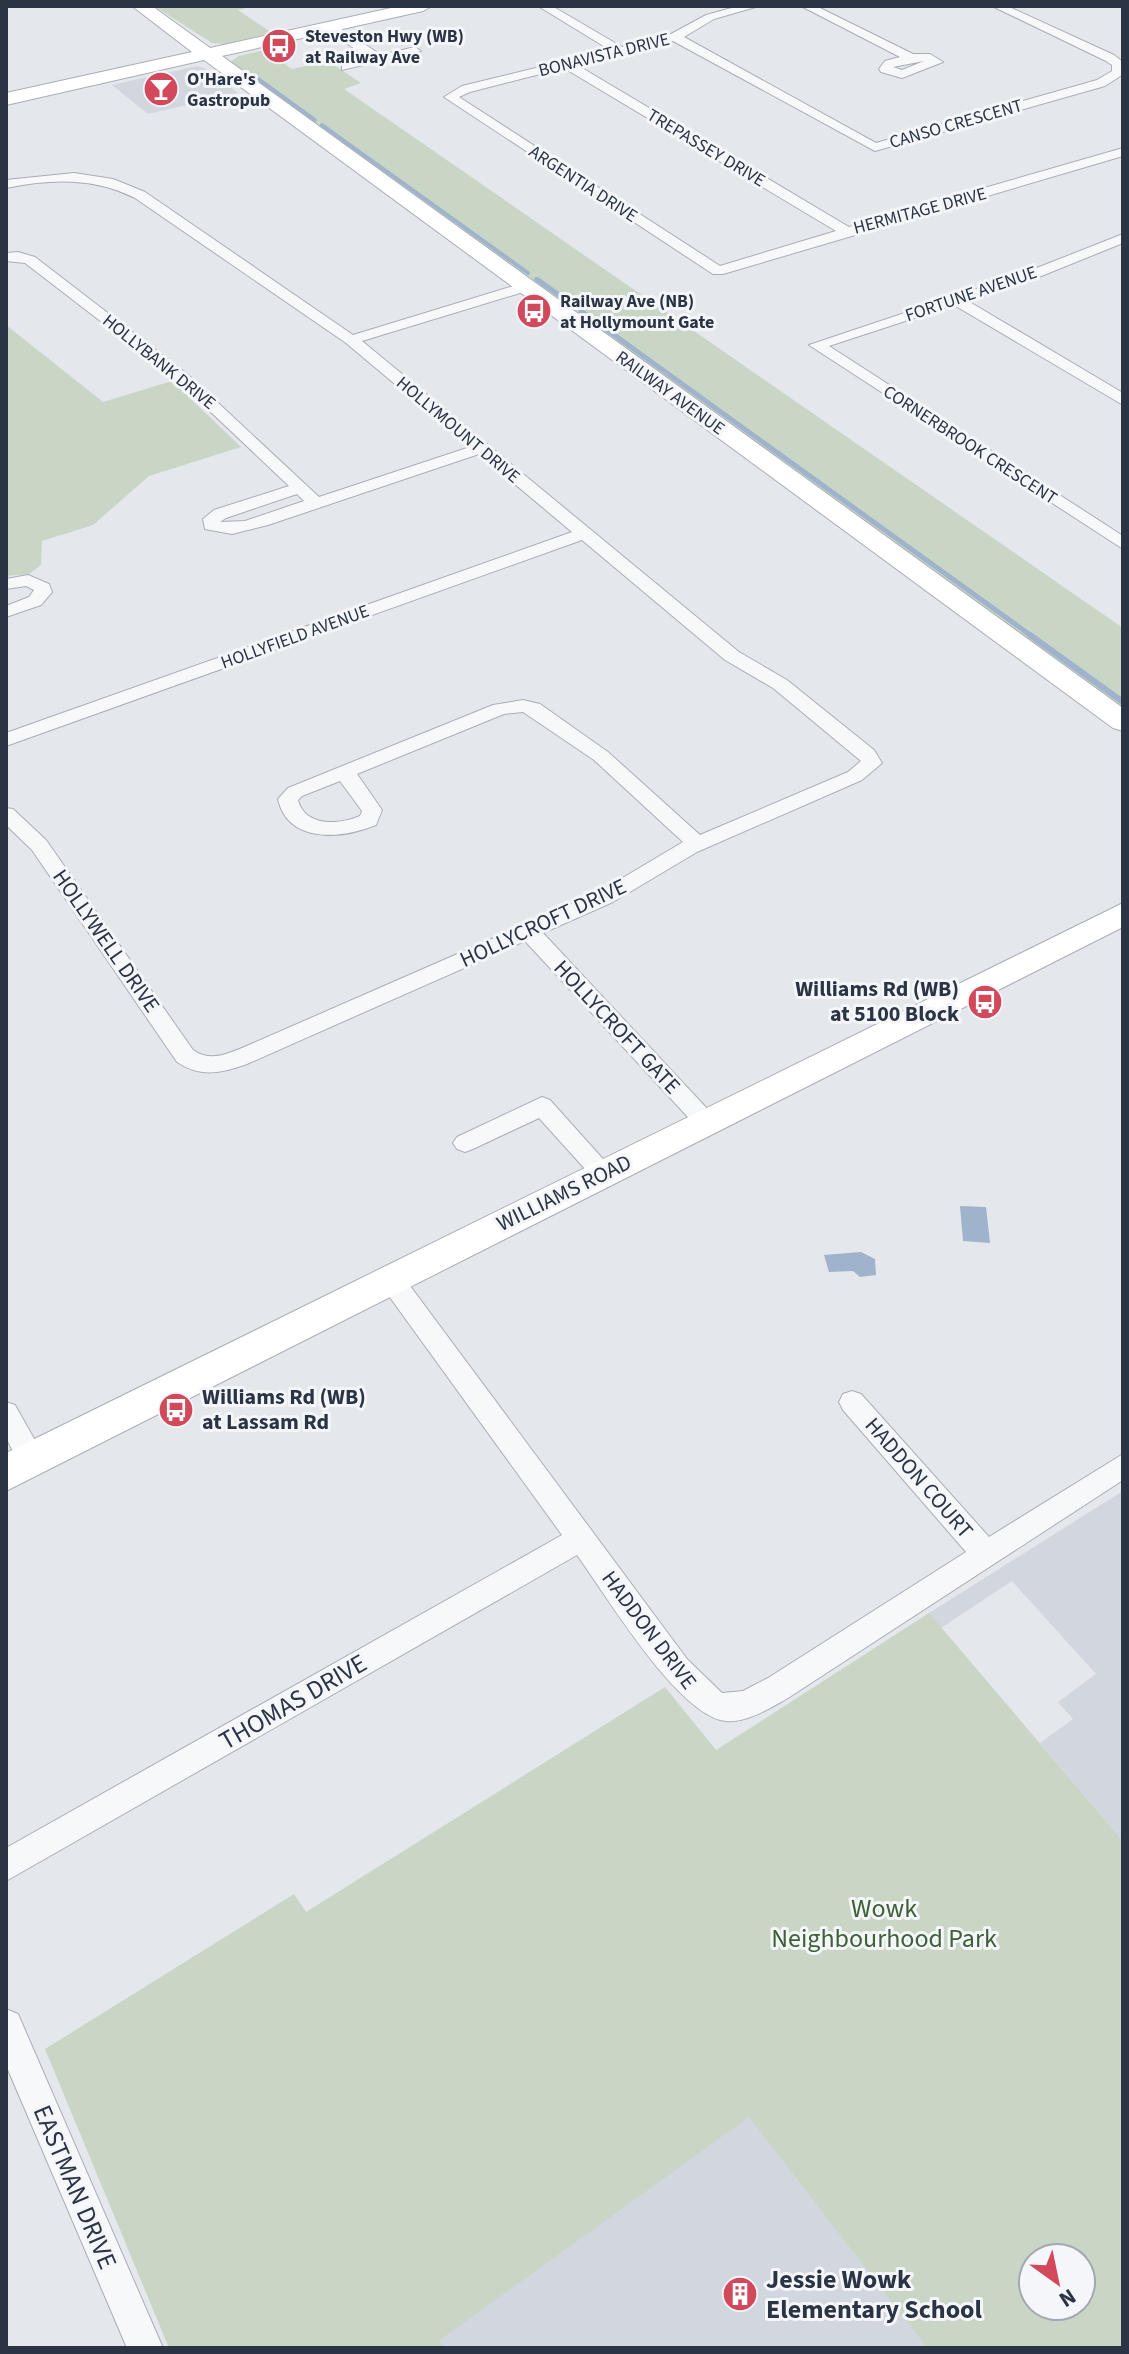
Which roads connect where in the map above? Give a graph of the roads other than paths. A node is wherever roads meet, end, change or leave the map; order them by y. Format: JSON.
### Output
{"nodes":[{"id":1,"x":141,"y":6,"type":"edge"},
{"id":2,"x":423,"y":6,"type":"edge"},
{"id":3,"x":544,"y":6,"type":"edge"},
{"id":4,"x":753,"y":6,"type":"edge"},
{"id":5,"x":807,"y":6,"type":"edge"},
{"id":6,"x":998,"y":6,"type":"edge"},
{"id":7,"x":330,"y":27,"type":"junction"},
{"id":8,"x":675,"y":37,"type":"junction"},
{"id":9,"x":415,"y":51,"type":"dead end"},
{"id":10,"x":621,"y":51,"type":"junction"},
{"id":11,"x":206,"y":55,"type":"junction"},
{"id":12,"x":911,"y":58,"type":"dead end"},
{"id":13,"x":379,"y":59,"type":"junction"},
{"id":14,"x":566,"y":64,"type":"junction"},
{"id":15,"x":346,"y":67,"type":"dead end"},
{"id":16,"x":1120,"y":69,"type":"edge"},
{"id":17,"x":451,"y":95,"type":"joint"},
{"id":18,"x":6,"y":99,"type":"edge"},
{"id":19,"x":1123,"y":152,"type":"edge"},
{"id":20,"x":6,"y":184,"type":"edge"},
{"id":21,"x":846,"y":231,"type":"junction"},
{"id":22,"x":1123,"y":238,"type":"edge"},
{"id":23,"x":6,"y":257,"type":"edge"},
{"id":24,"x":718,"y":271,"type":"joint"},
{"id":25,"x":525,"y":287,"type":"junction"},
{"id":26,"x":956,"y":300,"type":"junction"},
{"id":27,"x":351,"y":340,"type":"junction"},
{"id":28,"x":817,"y":345,"type":"joint"},
{"id":29,"x":1123,"y":400,"type":"edge"},
{"id":30,"x":479,"y":449,"type":"junction"},
{"id":31,"x":300,"y":488,"type":"junction"},
{"id":32,"x":316,"y":503,"type":"junction"},
{"id":33,"x":584,"y":534,"type":"junction"},
{"id":34,"x":1123,"y":544,"type":"edge"},
{"id":35,"x":6,"y":584,"type":"edge"},
{"id":36,"x":6,"y":612,"type":"edge"},
{"id":37,"x":1123,"y":722,"type":"edge"},
{"id":38,"x":6,"y":740,"type":"edge"},
{"id":39,"x":872,"y":763,"type":"joint"},
{"id":40,"x":347,"y":770,"type":"dead end"},
{"id":41,"x":6,"y":814,"type":"edge"},
{"id":42,"x":698,"y":844,"type":"junction"},
{"id":43,"x":1123,"y":914,"type":"edge"},
{"id":44,"x":529,"y":932,"type":"junction"},
{"id":45,"x":206,"y":1065,"type":"joint"},
{"id":46,"x":706,"y":1122,"type":"junction"},
{"id":47,"x":465,"y":1143,"type":"dead end"},
{"id":48,"x":603,"y":1174,"type":"junction"},
{"id":49,"x":390,"y":1278,"type":"junction"},
{"id":50,"x":852,"y":1402,"type":"dead end"},
{"id":51,"x":6,"y":1413,"type":"edge"},
{"id":52,"x":19,"y":1466,"type":"edge"},
{"id":53,"x":1123,"y":1466,"type":"edge"},
{"id":54,"x":580,"y":1539,"type":"junction"},
{"id":55,"x":986,"y":1554,"type":"junction"},
{"id":56,"x":6,"y":1865,"type":"edge"},
{"id":57,"x":6,"y":2026,"type":"edge"},
{"id":58,"x":145,"y":2348,"type":"edge"}],
"edges":[{"from":1,"to":11,"type":"main road","name":"RAILWAY AVENUE"},
{"from":2,"to":7,"type":"main road"},
{"from":3,"to":10,"type":"street"},
{"from":4,"to":8,"type":"street","name":"BONAVISTA DRIVE"},
{"from":5,"to":12,"type":"street"},
{"from":6,"to":16,"type":"street","name":"CANSO CRESCENT"},
{"from":7,"to":11,"type":"main road"},
{"from":7,"to":13,"type":"street"},
{"from":8,"to":10,"type":"street","name":"BONAVISTA DRIVE"},
{"from":8,"to":16,"type":"street","name":"CANSO CRESCENT"},
{"from":9,"to":13,"type":"street"},
{"from":10,"to":14,"type":"street","name":"BONAVISTA DRIVE"},
{"from":11,"to":18,"type":"main road"},
{"from":11,"to":25,"type":"main road","name":"RAILWAY AVENUE"},
{"from":13,"to":15,"type":"street"},
{"from":14,"to":17,"type":"street","name":"BONAVISTA DRIVE"},
{"from":14,"to":21,"type":"street","name":"TREPASSEY DRIVE"},
{"from":17,"to":24,"type":"street","name":"ARGENTIA DRIVE"},
{"from":19,"to":21,"type":"street","name":"HERMITAGE DRIVE"},
{"from":20,"to":27,"type":"street","name":"HOLLYMOUNT DRIVE"},
{"from":21,"to":24,"type":"street","name":"HERMITAGE DRIVE"},
{"from":22,"to":26,"type":"street","name":"FORTUNE AVENUE"},
{"from":23,"to":31,"type":"street","name":"HOLLYBANK DRIVE"},
{"from":25,"to":27,"type":"street"},
{"from":25,"to":37,"type":"main road","name":"RAILWAY AVENUE"},
{"from":26,"to":28,"type":"street","name":"FORTUNE AVENUE"},
{"from":26,"to":29,"type":"street"},
{"from":27,"to":30,"type":"street","name":"HOLLYMOUNT DRIVE"},
{"from":28,"to":34,"type":"street","name":"CORNERBROOK CRESCENT"},
{"from":30,"to":32,"type":"street"},
{"from":30,"to":33,"type":"street","name":"HOLLYMOUNT DRIVE"},
{"from":31,"to":32,"type":"street","name":"HOLLYBANK DRIVE"},
{"from":31,"to":32,"type":"street"},
{"from":33,"to":38,"type":"street","name":"HOLLYFIELD AVENUE"},
{"from":33,"to":39,"type":"street","name":"HOLLYMOUNT DRIVE"},
{"from":35,"to":36,"type":"street"},
{"from":39,"to":42,"type":"street","name":"HOLLYCROFT DRIVE"},
{"from":40,"to":42,"type":"street"},
{"from":41,"to":45,"type":"street","name":"HOLLYWELL DRIVE"},
{"from":42,"to":44,"type":"street","name":"HOLLYCROFT DRIVE"},
{"from":43,"to":46,"type":"main road","name":"WILLIAMS ROAD"},
{"from":44,"to":45,"type":"street","name":"HOLLYCROFT DRIVE"},
{"from":44,"to":46,"type":"street","name":"HOLLYCROFT GATE"},
{"from":46,"to":48,"type":"main road","name":"WILLIAMS ROAD"},
{"from":47,"to":48,"type":"street"},
{"from":48,"to":49,"type":"main road","name":"WILLIAMS ROAD"},
{"from":49,"to":52,"type":"main road","name":"WILLIAMS ROAD"},
{"from":49,"to":54,"type":"street","name":"HADDON DRIVE"},
{"from":50,"to":55,"type":"street","name":"HADDON COURT"},
{"from":51,"to":52,"type":"street"},
{"from":53,"to":55,"type":"street","name":"HADDON DRIVE"},
{"from":54,"to":55,"type":"street","name":"HADDON DRIVE"},
{"from":54,"to":56,"type":"street","name":"THOMAS DRIVE"},
{"from":57,"to":58,"type":"street","name":"EASTMAN DRIVE"}]}
